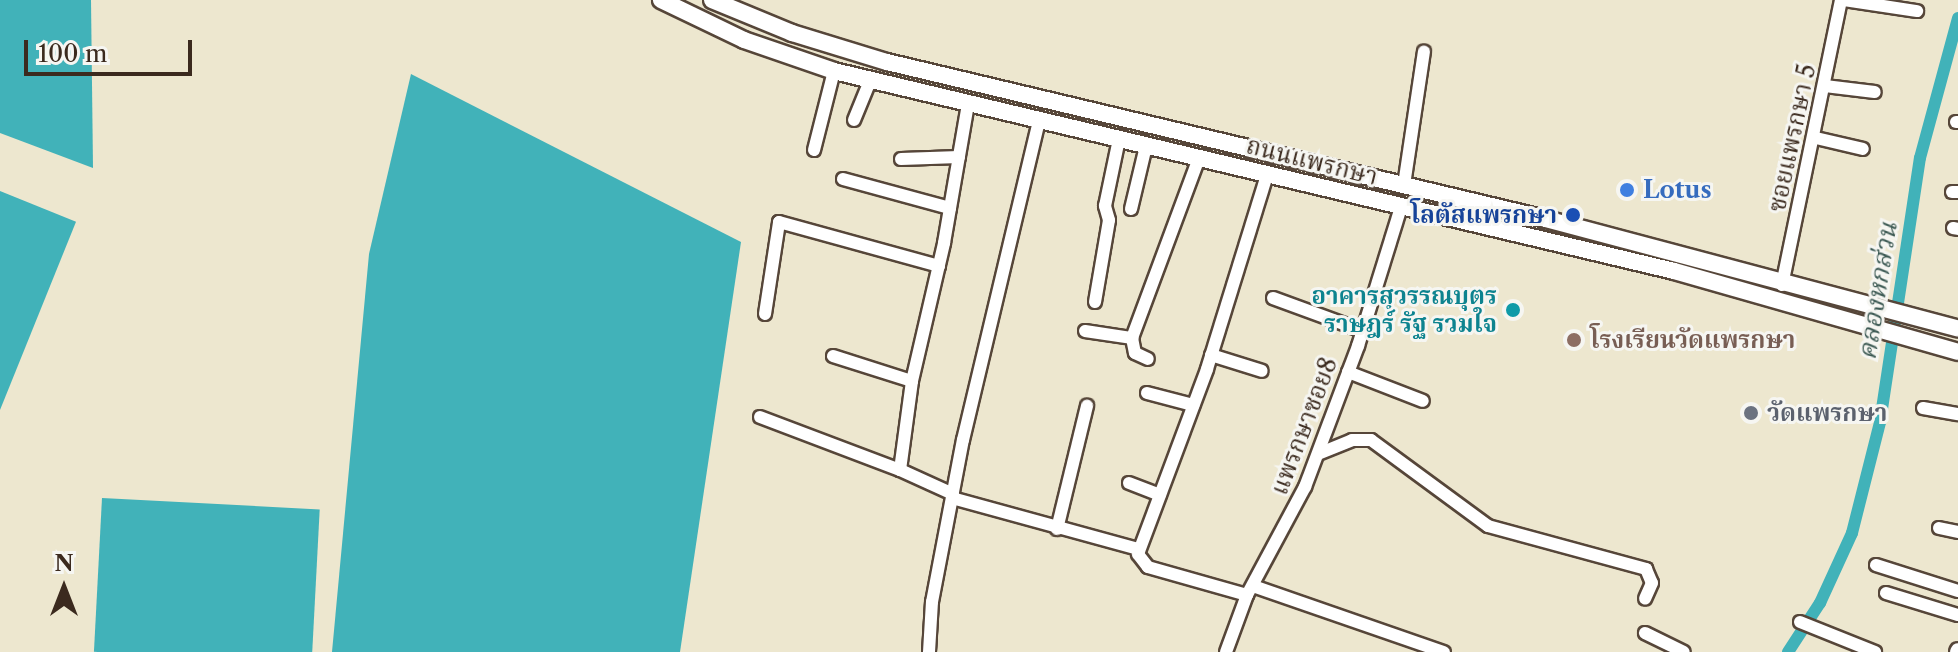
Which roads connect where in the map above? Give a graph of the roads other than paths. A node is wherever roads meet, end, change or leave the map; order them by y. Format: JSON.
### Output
{"nodes":[{"id":1,"x":661,"y":0,"type":"edge"},
{"id":2,"x":712,"y":0,"type":"edge"},
{"id":3,"x":1843,"y":0,"type":"edge"},
{"id":4,"x":1917,"y":11,"type":"dead end"},
{"id":5,"x":1424,"y":51,"type":"dead end"},
{"id":6,"x":834,"y":71,"type":"junction"},
{"id":7,"x":870,"y":81,"type":"junction"},
{"id":8,"x":1825,"y":86,"type":"junction"},
{"id":9,"x":1875,"y":92,"type":"dead end"},
{"id":10,"x":968,"y":104,"type":"junction"},
{"id":11,"x":854,"y":120,"type":"dead end"},
{"id":12,"x":1039,"y":120,"type":"junction"},
{"id":13,"x":1816,"y":138,"type":"junction"},
{"id":14,"x":1119,"y":139,"type":"junction"},
{"id":15,"x":1146,"y":146,"type":"junction"},
{"id":16,"x":1863,"y":149,"type":"dead end"},
{"id":17,"x":814,"y":150,"type":"dead end"},
{"id":18,"x":959,"y":157,"type":"junction"},
{"id":19,"x":1199,"y":158,"type":"junction"},
{"id":20,"x":901,"y":159,"type":"dead end"},
{"id":21,"x":1267,"y":175,"type":"junction"},
{"id":22,"x":843,"y":179,"type":"dead end"},
{"id":23,"x":1404,"y":185,"type":"junction"},
{"id":24,"x":1401,"y":207,"type":"junction"},
{"id":25,"x":950,"y":208,"type":"junction"},
{"id":26,"x":1131,"y":209,"type":"dead end"},
{"id":27,"x":939,"y":266,"type":"junction"},
{"id":28,"x":1782,"y":285,"type":"junction"},
{"id":29,"x":1273,"y":298,"type":"dead end"},
{"id":30,"x":1095,"y":302,"type":"dead end"},
{"id":31,"x":765,"y":314,"type":"dead end"},
{"id":32,"x":1958,"y":329,"type":"edge"},
{"id":33,"x":1085,"y":331,"type":"dead end"},
{"id":34,"x":1363,"y":331,"type":"junction"},
{"id":35,"x":1132,"y":338,"type":"junction"},
{"id":36,"x":1958,"y":352,"type":"edge"},
{"id":37,"x":1211,"y":355,"type":"junction"},
{"id":38,"x":833,"y":356,"type":"dead end"},
{"id":39,"x":1148,"y":359,"type":"dead end"},
{"id":40,"x":1262,"y":371,"type":"dead end"},
{"id":41,"x":1348,"y":372,"type":"junction"},
{"id":42,"x":912,"y":381,"type":"junction"},
{"id":43,"x":1147,"y":393,"type":"dead end"},
{"id":44,"x":1423,"y":401,"type":"dead end"},
{"id":45,"x":1193,"y":405,"type":"junction"},
{"id":46,"x":1087,"y":406,"type":"dead end"},
{"id":47,"x":1923,"y":408,"type":"dead end"},
{"id":48,"x":1958,"y":414,"type":"edge"},
{"id":49,"x":760,"y":417,"type":"dead end"},
{"id":50,"x":1318,"y":454,"type":"junction"},
{"id":51,"x":900,"y":470,"type":"junction"},
{"id":52,"x":1129,"y":483,"type":"dead end"},
{"id":53,"x":1160,"y":495,"type":"junction"},
{"id":54,"x":953,"y":496,"type":"junction"},
{"id":55,"x":1939,"y":528,"type":"dead end"},
{"id":56,"x":1057,"y":529,"type":"junction"},
{"id":57,"x":1958,"y":532,"type":"edge"},
{"id":58,"x":1139,"y":549,"type":"junction"},
{"id":59,"x":1876,"y":565,"type":"dead end"},
{"id":60,"x":1250,"y":590,"type":"junction"},
{"id":61,"x":1958,"y":591,"type":"edge"},
{"id":62,"x":1886,"y":593,"type":"dead end"},
{"id":63,"x":1645,"y":599,"type":"dead end"},
{"id":64,"x":1958,"y":615,"type":"edge"},
{"id":65,"x":1800,"y":622,"type":"dead end"},
{"id":66,"x":1645,"y":633,"type":"dead end"},
{"id":67,"x":929,"y":652,"type":"edge"},
{"id":68,"x":1226,"y":652,"type":"edge"},
{"id":69,"x":1444,"y":652,"type":"edge"},
{"id":70,"x":1684,"y":652,"type":"edge"},
{"id":71,"x":1875,"y":652,"type":"edge"}],
"edges":[{"from":1,"to":6,"type":"main road","name":"ถนนแพรกษา"},
{"from":2,"to":23,"type":"main road","name":"ถนนแพรกษา"},
{"from":3,"to":4,"type":"street"},
{"from":3,"to":8,"type":"street","name":"ซอยแพรกษา 5"},
{"from":5,"to":23,"type":"street"},
{"from":6,"to":7,"type":"main road","name":"ถนนแพรกษา"},
{"from":6,"to":17,"type":"street"},
{"from":7,"to":10,"type":"main road","name":"ถนนแพรกษา"},
{"from":7,"to":11,"type":"street"},
{"from":8,"to":9,"type":"street"},
{"from":8,"to":13,"type":"street","name":"ซอยแพรกษา 5"},
{"from":10,"to":12,"type":"main road","name":"ถนนแพรกษา"},
{"from":10,"to":18,"type":"street"},
{"from":12,"to":14,"type":"main road","name":"ถนนแพรกษา"},
{"from":12,"to":54,"type":"street"},
{"from":13,"to":16,"type":"street"},
{"from":13,"to":28,"type":"street","name":"ซอยแพรกษา 5"},
{"from":14,"to":15,"type":"main road","name":"ถนนแพรกษา"},
{"from":14,"to":30,"type":"street"},
{"from":15,"to":19,"type":"main road","name":"ถนนแพรกษา"},
{"from":15,"to":26,"type":"street"},
{"from":18,"to":20,"type":"street"},
{"from":18,"to":25,"type":"street"},
{"from":19,"to":21,"type":"main road","name":"ถนนแพรกษา"},
{"from":19,"to":35,"type":"street"},
{"from":21,"to":24,"type":"main road","name":"ถนนแพรกษา"},
{"from":21,"to":37,"type":"street"},
{"from":22,"to":25,"type":"street"},
{"from":23,"to":28,"type":"main road","name":"ถนนแพรกษา"},
{"from":24,"to":34,"type":"street","name":"แพรกษาซอย8"},
{"from":24,"to":36,"type":"main road","name":"ถนนแพรกษา"},
{"from":25,"to":27,"type":"street"},
{"from":27,"to":31,"type":"street"},
{"from":27,"to":42,"type":"street"},
{"from":28,"to":32,"type":"main road","name":"ถนนแพรกษา"},
{"from":29,"to":34,"type":"street"},
{"from":33,"to":35,"type":"street"},
{"from":34,"to":41,"type":"street","name":"แพรกษาซอย8"},
{"from":35,"to":39,"type":"street"},
{"from":37,"to":40,"type":"street"},
{"from":37,"to":45,"type":"street"},
{"from":38,"to":42,"type":"street"},
{"from":41,"to":44,"type":"street"},
{"from":41,"to":50,"type":"street","name":"แพรกษาซอย8"},
{"from":42,"to":51,"type":"street"},
{"from":43,"to":45,"type":"street"},
{"from":45,"to":53,"type":"street"},
{"from":46,"to":56,"type":"street"},
{"from":47,"to":48,"type":"street"},
{"from":49,"to":51,"type":"street"},
{"from":50,"to":60,"type":"street","name":"แพรกษาซอย8"},
{"from":50,"to":63,"type":"street"},
{"from":51,"to":54,"type":"street"},
{"from":52,"to":53,"type":"street"},
{"from":53,"to":58,"type":"street"},
{"from":54,"to":56,"type":"street"},
{"from":54,"to":67,"type":"street"},
{"from":55,"to":57,"type":"street"},
{"from":56,"to":58,"type":"street"},
{"from":58,"to":60,"type":"street"},
{"from":59,"to":61,"type":"street"},
{"from":60,"to":68,"type":"street","name":"แพรกษาซอย8"},
{"from":60,"to":69,"type":"street"},
{"from":62,"to":64,"type":"street"},
{"from":65,"to":71,"type":"street"},
{"from":66,"to":70,"type":"street"}]}
